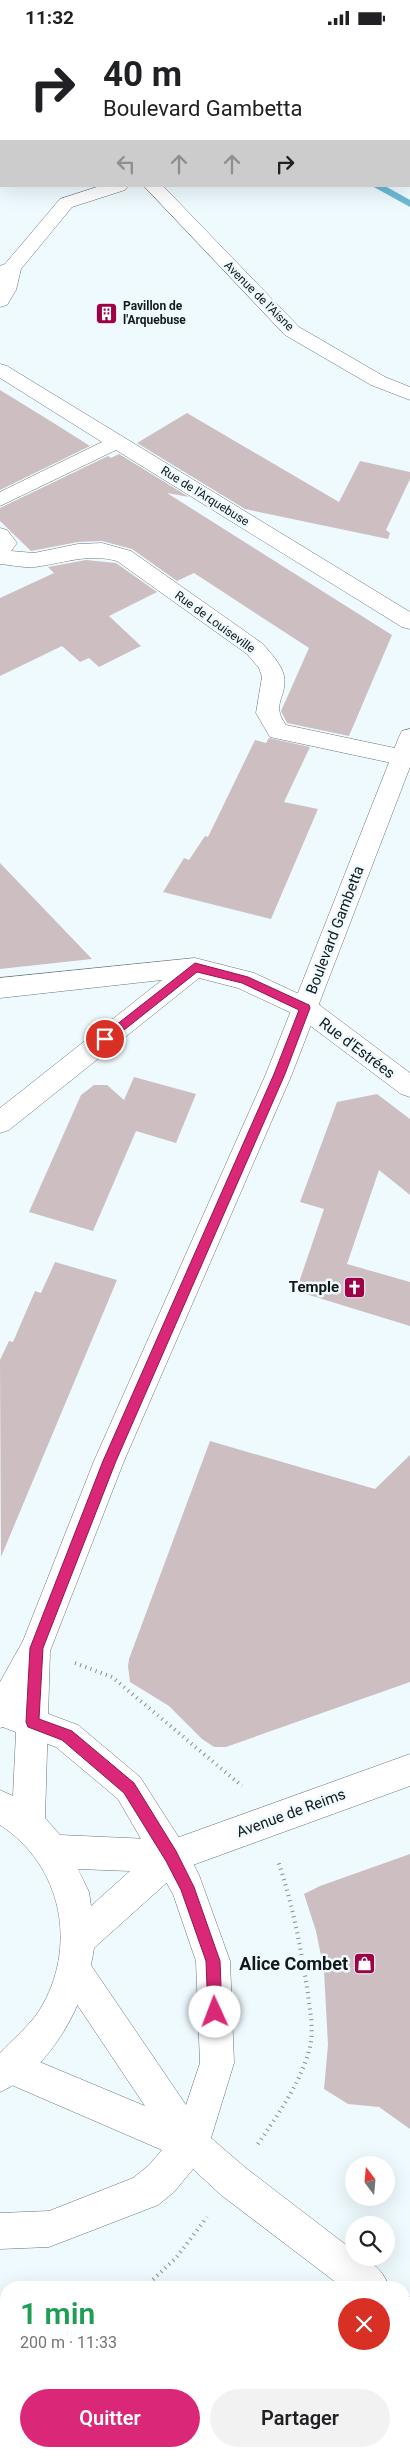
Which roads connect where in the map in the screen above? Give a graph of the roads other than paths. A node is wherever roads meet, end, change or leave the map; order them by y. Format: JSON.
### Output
{"nodes":[{"id":1,"x":116,"y":187,"type":"edge"},
{"id":2,"x":154,"y":187,"type":"edge"},
{"id":3,"x":6,"y":271,"type":"edge"},
{"id":4,"x":0,"y":301,"type":"edge"},
{"id":5,"x":0,"y":370,"type":"edge"},
{"id":6,"x":410,"y":394,"type":"edge"},
{"id":7,"x":117,"y":442,"type":"junction"},
{"id":8,"x":0,"y":500,"type":"edge"},
{"id":9,"x":0,"y":535,"type":"edge"},
{"id":10,"x":0,"y":552,"type":"edge"},
{"id":11,"x":0,"y":557,"type":"edge"},
{"id":12,"x":410,"y":622,"type":"edge"},
{"id":13,"x":406,"y":747,"type":"edge"},
{"id":14,"x":195,"y":967,"type":"junction"},
{"id":15,"x":0,"y":988,"type":"edge"},
{"id":16,"x":305,"y":1008,"type":"junction"},
{"id":17,"x":410,"y":1087,"type":"edge"},
{"id":18,"x":0,"y":1123,"type":"edge"},
{"id":19,"x":36,"y":1648,"type":"junction"},
{"id":20,"x":0,"y":1711,"type":"edge"},
{"id":21,"x":33,"y":1722,"type":"junction"},
{"id":22,"x":410,"y":1770,"type":"edge"},
{"id":23,"x":0,"y":1806,"type":"edge"},
{"id":24,"x":28,"y":1824,"type":"junction"},
{"id":25,"x":52,"y":1851,"type":"junction"},
{"id":26,"x":171,"y":1856,"type":"junction"},
{"id":27,"x":76,"y":1955,"type":"junction"},
{"id":28,"x":6,"y":2070,"type":"edge"},
{"id":29,"x":191,"y":2143,"type":"junction"},
{"id":30,"x":0,"y":2231,"type":"edge"},
{"id":31,"x":363,"y":2281,"type":"edge"}],
"edges":[{"from":1,"to":3,"type":"main road"},
{"from":2,"to":6,"type":"main road","name":"Avenue de l'Aisne"},
{"from":3,"to":4,"type":"main road"},
{"from":5,"to":7,"type":"main road","name":"Rue de l'Arquebuse"},
{"from":7,"to":8,"type":"main road"},
{"from":7,"to":12,"type":"main road","name":"Rue de l'Arquebuse"},
{"from":9,"to":10,"type":"main road"},
{"from":11,"to":13,"type":"main road","name":"Rue de Louiseville"},
{"from":13,"to":16,"type":"main road","name":"Boulevard Gambetta"},
{"from":14,"to":15,"type":"main road"},
{"from":14,"to":16,"type":"main road","name":"Rue d'Estrées"},
{"from":14,"to":18,"type":"main road"},
{"from":16,"to":17,"type":"main road","name":"Rue d'Estrées"},
{"from":16,"to":19,"type":"main road","name":"Boulevard Gambetta"},
{"from":19,"to":20,"type":"main road","name":"Boulevard Gambetta"},
{"from":19,"to":21,"type":"main road","name":"Boulevard Gambetta"},
{"from":20,"to":21,"type":"main road"},
{"from":21,"to":24,"type":"main road","name":"Boulevard Gambetta"},
{"from":21,"to":26,"type":"main road"},
{"from":22,"to":26,"type":"main road","name":"Avenue de Reims"},
{"from":23,"to":24,"type":"main road"},
{"from":24,"to":25,"type":"main road"},
{"from":25,"to":26,"type":"main road","name":"Avenue de Reims"},
{"from":25,"to":27,"type":"main road"},
{"from":26,"to":27,"type":"main road","name":"Avenue de Reims"},
{"from":26,"to":29,"type":"main road"},
{"from":27,"to":28,"type":"main road"},
{"from":27,"to":29,"type":"main road"},
{"from":28,"to":29,"type":"main road"},
{"from":29,"to":30,"type":"main road"},
{"from":29,"to":31,"type":"main road"}]}
